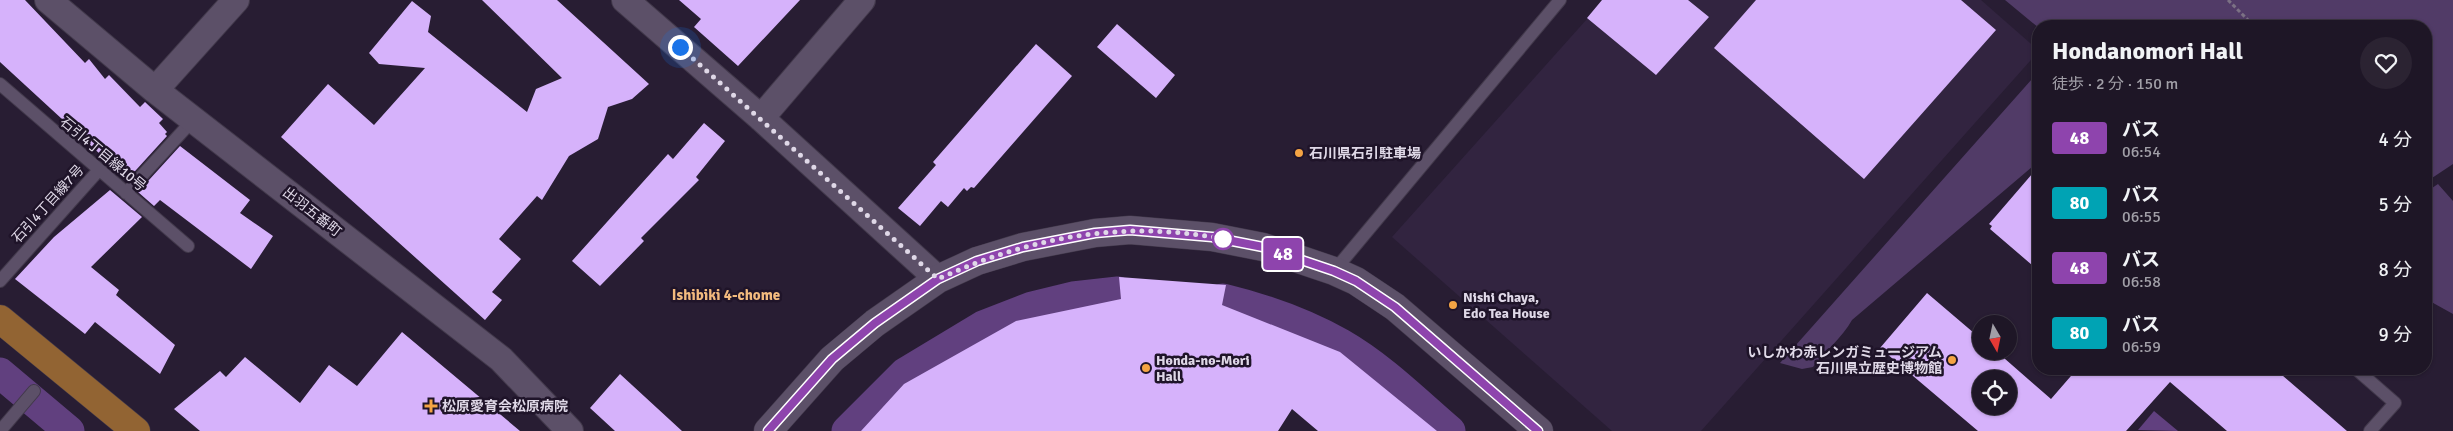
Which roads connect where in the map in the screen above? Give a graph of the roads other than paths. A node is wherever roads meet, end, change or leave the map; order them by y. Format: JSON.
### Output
{"nodes":[{"id":1,"x":48,"y":0,"type":"edge"},
{"id":2,"x":236,"y":0,"type":"edge"},
{"id":3,"x":625,"y":0,"type":"edge"},
{"id":4,"x":862,"y":0,"type":"edge"},
{"id":5,"x":1560,"y":0,"type":"edge"},
{"id":6,"x":0,"y":84,"type":"edge"},
{"id":7,"x":155,"y":90,"type":"junction"},
{"id":8,"x":761,"y":118,"type":"junction"},
{"id":9,"x":193,"y":120,"type":"junction"},
{"id":10,"x":98,"y":170,"type":"junction"},
{"id":11,"x":126,"y":193,"type":"junction"},
{"id":12,"x":188,"y":246,"type":"dead end"},
{"id":13,"x":1334,"y":271,"type":"junction"},
{"id":14,"x":938,"y":279,"type":"junction"},
{"id":15,"x":0,"y":281,"type":"edge"},
{"id":16,"x":0,"y":319,"type":"edge"},
{"id":17,"x":2363,"y":375,"type":"edge"},
{"id":18,"x":34,"y":391,"type":"dead end"},
{"id":19,"x":0,"y":431,"type":"edge"},
{"id":20,"x":136,"y":431,"type":"edge"},
{"id":21,"x":570,"y":431,"type":"edge"},
{"id":22,"x":768,"y":431,"type":"edge"},
{"id":23,"x":1538,"y":431,"type":"edge"},
{"id":24,"x":2370,"y":431,"type":"edge"}],
"edges":[{"from":1,"to":7,"type":"street","name":"出羽五番町"},
{"from":2,"to":7,"type":"street"},
{"from":3,"to":8,"type":"street"},
{"from":4,"to":8,"type":"street"},
{"from":5,"to":13,"type":"lane"},
{"from":6,"to":10,"type":"lane","name":"石引4丁目線10号"},
{"from":7,"to":9,"type":"street","name":"出羽五番町"},
{"from":8,"to":14,"type":"street"},
{"from":9,"to":11,"type":"lane"},
{"from":9,"to":21,"type":"street","name":"出羽五番町"},
{"from":10,"to":11,"type":"lane","name":"石引4丁目線10号"},
{"from":10,"to":15,"type":"lane","name":"石引4丁目線7号"},
{"from":11,"to":12,"type":"lane","name":"石引4丁目線10号"},
{"from":13,"to":14,"type":"street"},
{"from":13,"to":23,"type":"street"},
{"from":14,"to":22,"type":"street"},
{"from":16,"to":20,"type":"main road"},
{"from":17,"to":24,"type":"lane"},
{"from":18,"to":19,"type":"lane"}]}
